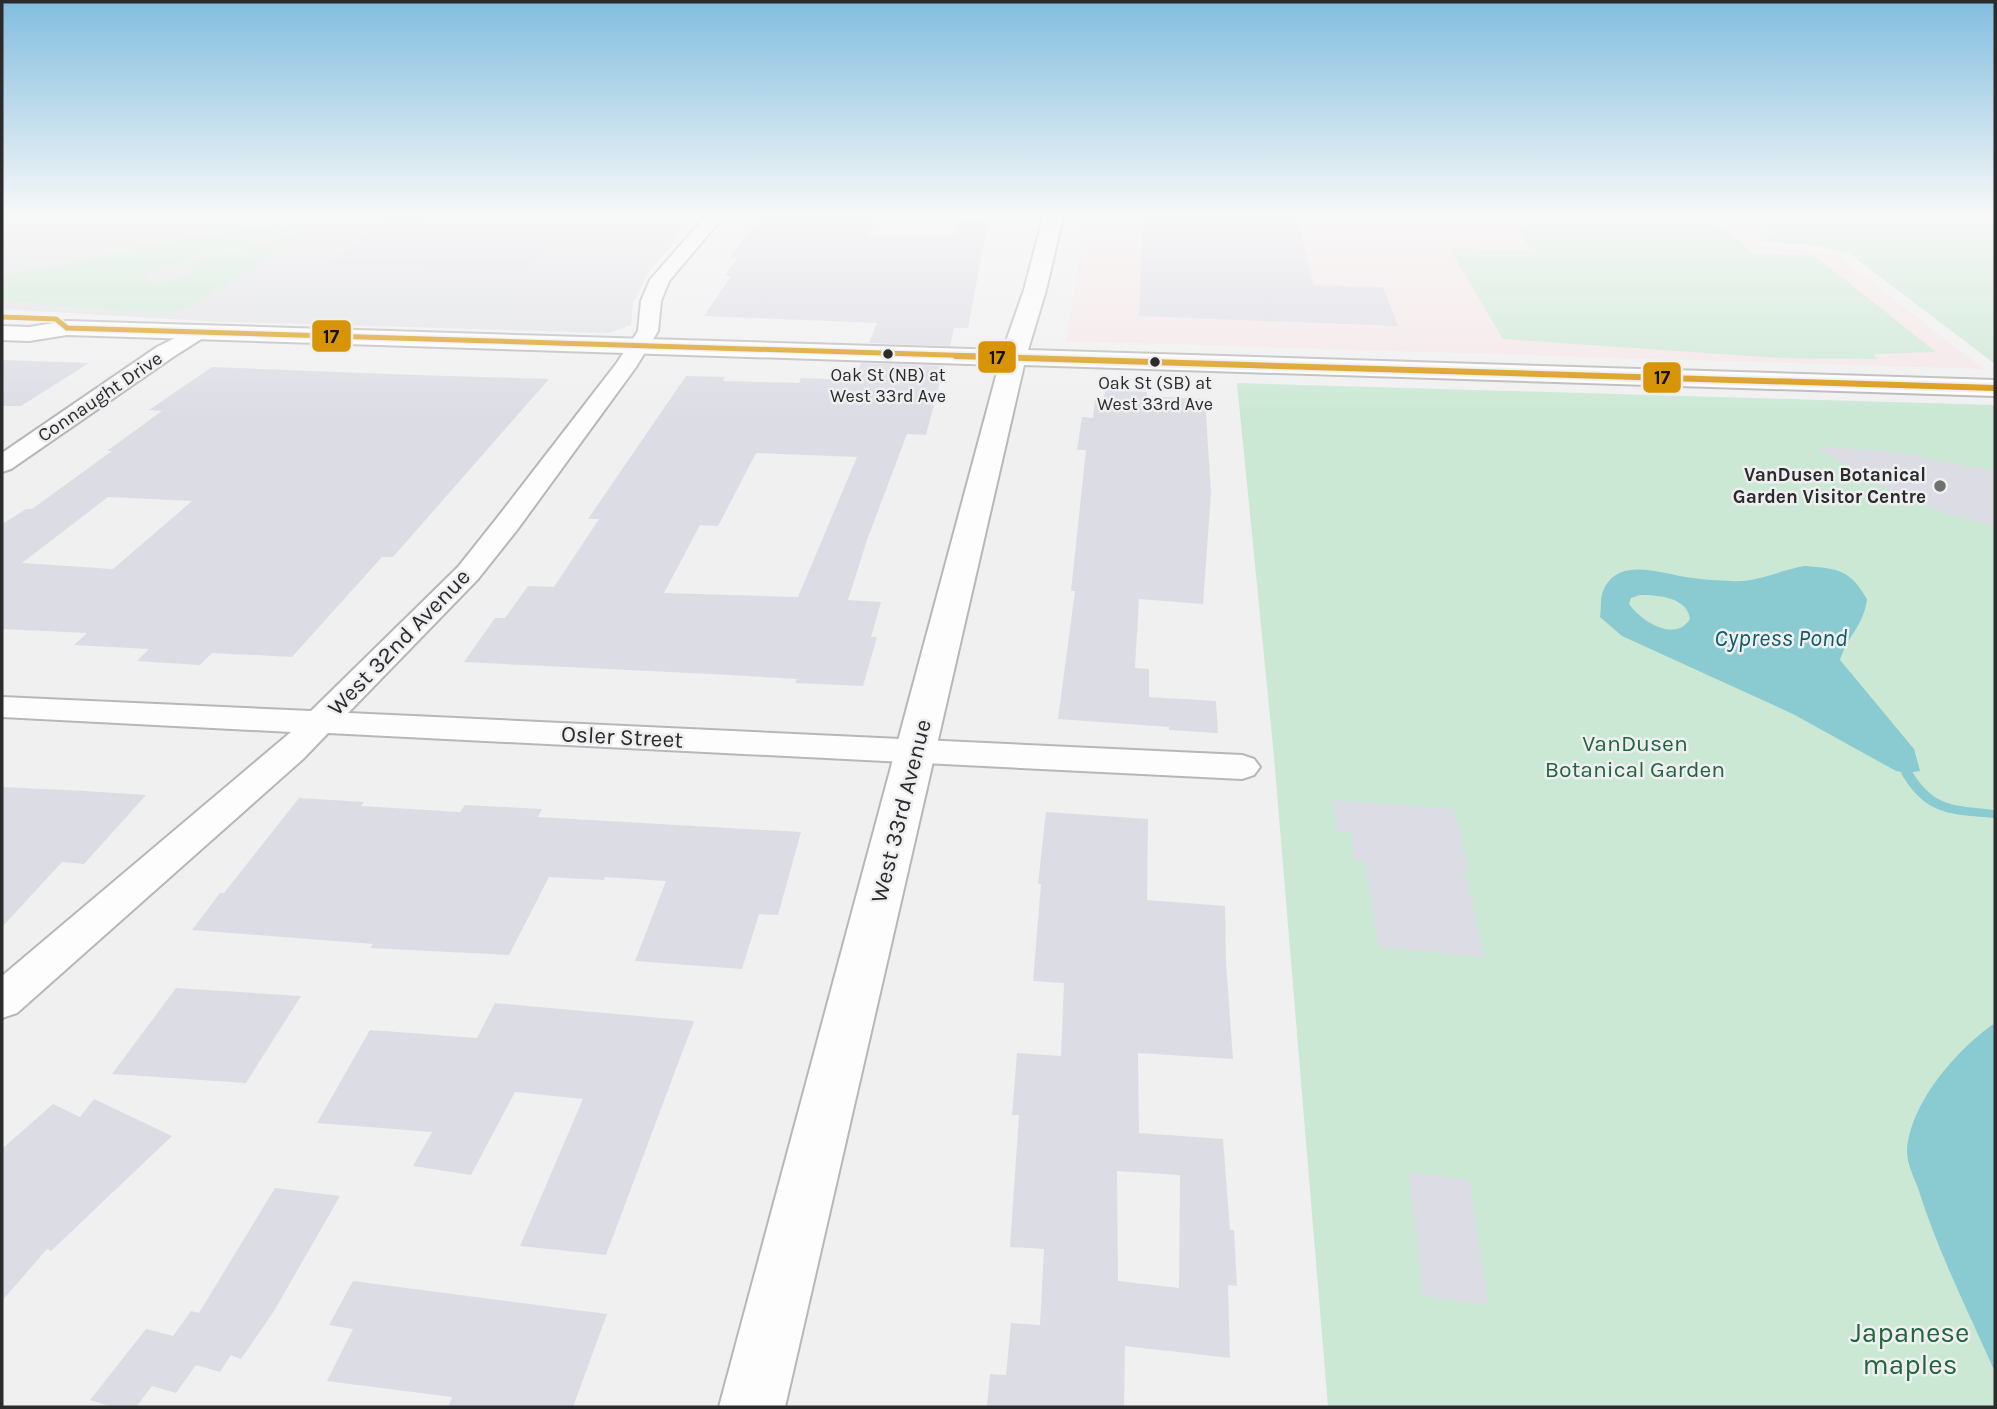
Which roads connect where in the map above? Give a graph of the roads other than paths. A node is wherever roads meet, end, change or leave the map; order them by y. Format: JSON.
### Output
{"nodes":[{"id":1,"x":659,"y":283,"type":"edge"},
{"id":2,"x":1037,"y":283,"type":"edge"},
{"id":3,"x":2,"y":317,"type":"edge"},
{"id":4,"x":67,"y":328,"type":"junction"},
{"id":5,"x":199,"y":332,"type":"junction"},
{"id":6,"x":2,"y":333,"type":"edge"},
{"id":7,"x":637,"y":347,"type":"junction"},
{"id":8,"x":1013,"y":358,"type":"junction"},
{"id":9,"x":1995,"y":388,"type":"edge"},
{"id":10,"x":2,"y":464,"type":"edge"},
{"id":11,"x":2,"y":707,"type":"edge"},
{"id":12,"x":320,"y":723,"type":"junction"},
{"id":13,"x":915,"y":752,"type":"junction"},
{"id":14,"x":1242,"y":768,"type":"dead end"},
{"id":15,"x":2,"y":1001,"type":"edge"},
{"id":16,"x":752,"y":1407,"type":"edge"}],
"edges":[{"from":1,"to":7,"type":"street","name":"West 32nd Avenue"},
{"from":2,"to":8,"type":"main road","name":"West 33rd Avenue"},
{"from":3,"to":4,"type":"main road"},
{"from":4,"to":5,"type":"main road"},
{"from":4,"to":6,"type":"main road"},
{"from":5,"to":7,"type":"main road"},
{"from":5,"to":10,"type":"street","name":"Connaught Drive"},
{"from":7,"to":8,"type":"main road"},
{"from":7,"to":12,"type":"street","name":"West 32nd Avenue"},
{"from":8,"to":9,"type":"main road"},
{"from":8,"to":13,"type":"main road","name":"West 33rd Avenue"},
{"from":11,"to":12,"type":"street","name":"Osler Street"},
{"from":12,"to":13,"type":"street","name":"Osler Street"},
{"from":12,"to":15,"type":"street","name":"West 32nd Avenue"},
{"from":13,"to":14,"type":"street","name":"Osler Street"},
{"from":13,"to":16,"type":"main road","name":"West 33rd Avenue"}]}
